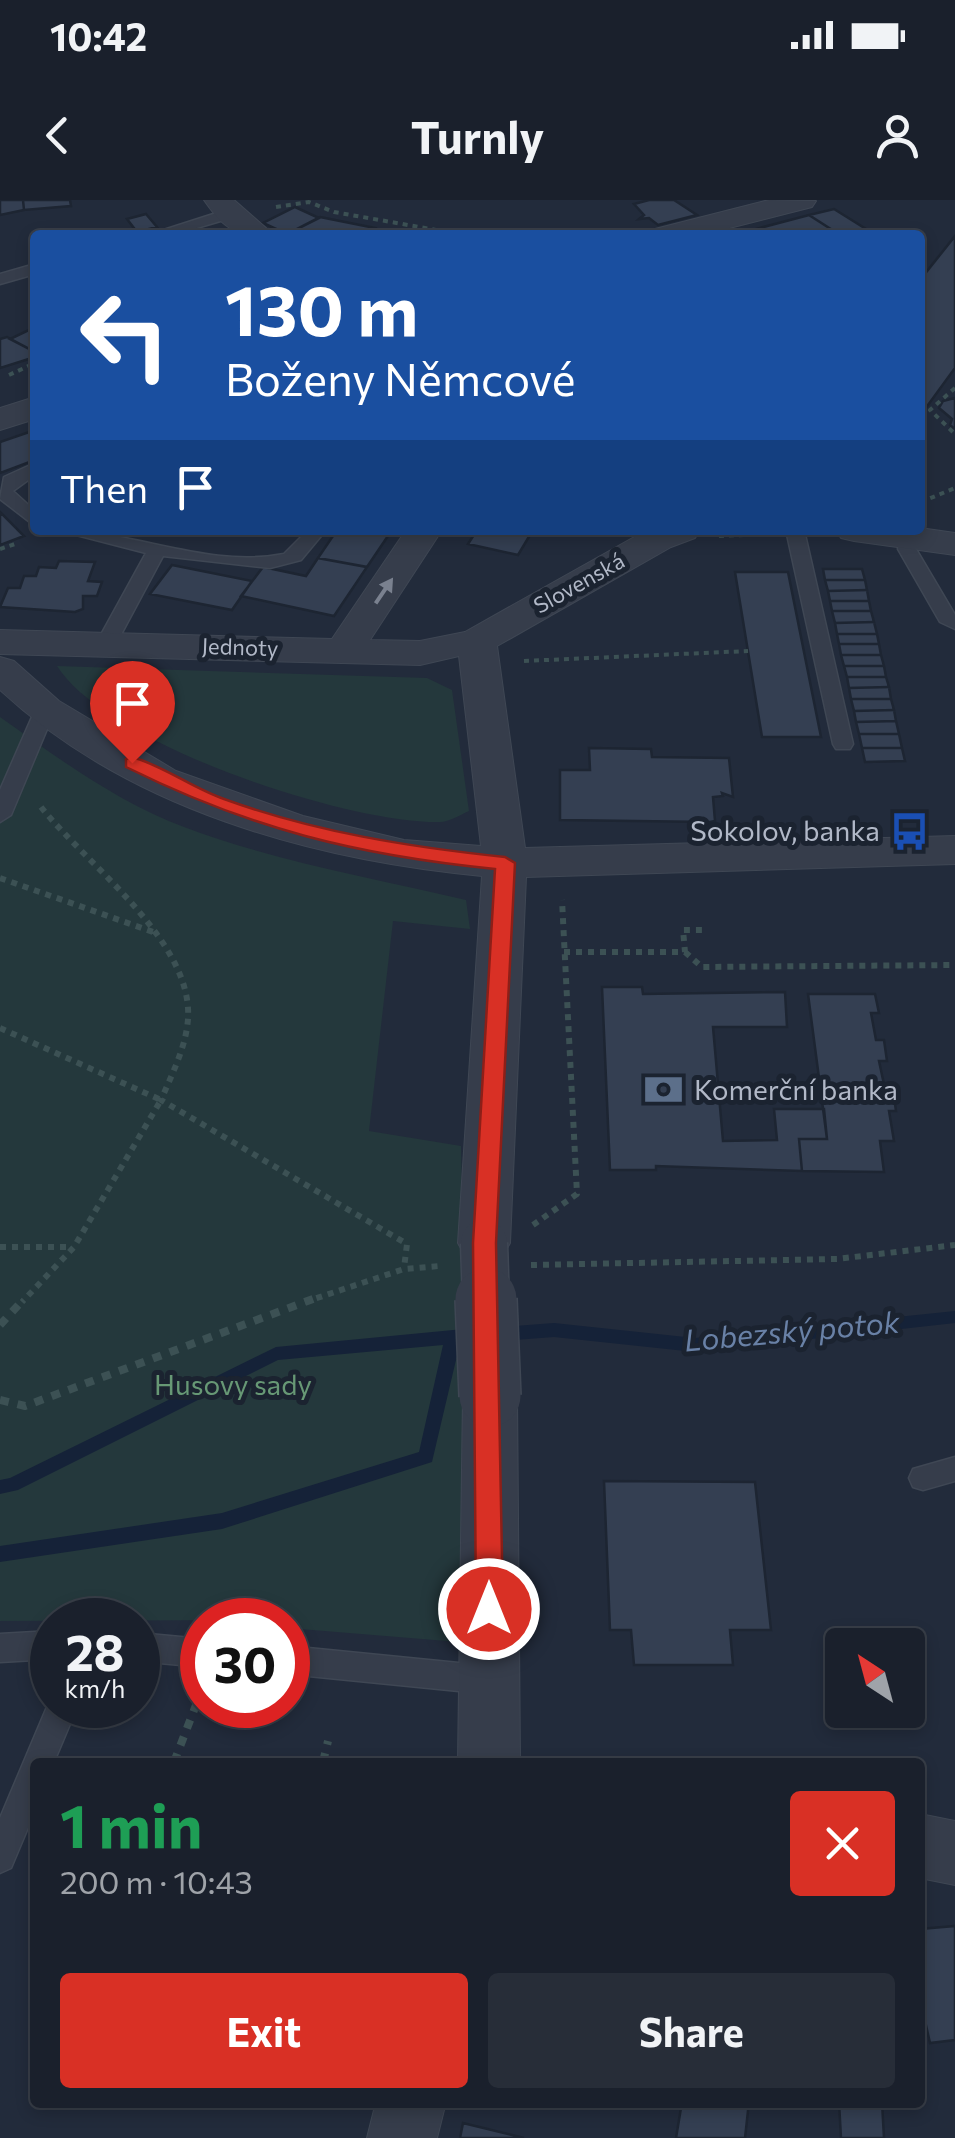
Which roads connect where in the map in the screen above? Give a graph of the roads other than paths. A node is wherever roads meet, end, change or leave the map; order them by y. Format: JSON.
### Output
{"nodes":[{"id":1,"x":704,"y":200,"type":"edge"},
{"id":2,"x":801,"y":202,"type":"edge"},
{"id":3,"x":224,"y":207,"type":"edge"},
{"id":4,"x":742,"y":227,"type":"edge"},
{"id":5,"x":168,"y":230,"type":"edge"},
{"id":6,"x":254,"y":230,"type":"edge"},
{"id":7,"x":714,"y":230,"type":"edge"},
{"id":8,"x":30,"y":271,"type":"edge"},
{"id":9,"x":0,"y":280,"type":"edge"},
{"id":10,"x":30,"y":384,"type":"edge"},
{"id":11,"x":0,"y":394,"type":"edge"},
{"id":12,"x":30,"y":409,"type":"edge"},
{"id":13,"x":0,"y":420,"type":"edge"},
{"id":14,"x":30,"y":471,"type":"edge"},
{"id":15,"x":30,"y":516,"type":"edge"},
{"id":16,"x":92,"y":535,"type":"edge"},
{"id":17,"x":313,"y":535,"type":"edge"},
{"id":18,"x":421,"y":535,"type":"edge"},
{"id":19,"x":688,"y":535,"type":"edge"},
{"id":20,"x":796,"y":535,"type":"edge"},
{"id":21,"x":888,"y":535,"type":"edge"},
{"id":22,"x":909,"y":538,"type":"junction"},
{"id":23,"x":955,"y":544,"type":"edge"},
{"id":24,"x":158,"y":548,"type":"junction"},
{"id":25,"x":955,"y":624,"type":"edge"},
{"id":26,"x":0,"y":642,"type":"edge"},
{"id":27,"x":108,"y":642,"type":"junction"},
{"id":28,"x":343,"y":651,"type":"junction"},
{"id":29,"x":492,"y":651,"type":"junction"},
{"id":30,"x":0,"y":670,"type":"edge"},
{"id":31,"x":45,"y":710,"type":"junction"},
{"id":32,"x":843,"y":744,"type":"dead end"},
{"id":33,"x":0,"y":815,"type":"edge"},
{"id":34,"x":955,"y":850,"type":"edge"},
{"id":35,"x":505,"y":863,"type":"junction"},
{"id":36,"x":955,"y":1469,"type":"edge"},
{"id":37,"x":923,"y":1478,"type":"dead end"},
{"id":38,"x":30,"y":1646,"type":"edge"},
{"id":39,"x":0,"y":1648,"type":"edge"},
{"id":40,"x":310,"y":1662,"type":"edge"},
{"id":41,"x":489,"y":1680,"type":"junction"},
{"id":42,"x":53,"y":1728,"type":"edge"},
{"id":43,"x":41,"y":1758,"type":"edge"},
{"id":44,"x":490,"y":1758,"type":"edge"},
{"id":45,"x":30,"y":1784,"type":"edge"},
{"id":46,"x":925,"y":1847,"type":"edge"},
{"id":47,"x":955,"y":1853,"type":"edge"},
{"id":48,"x":0,"y":1857,"type":"edge"},
{"id":49,"x":409,"y":2108,"type":"edge"},
{"id":50,"x":402,"y":2138,"type":"edge"}],
"edges":[{"from":1,"to":4,"type":"street"},
{"from":2,"to":4,"type":"street"},
{"from":3,"to":5,"type":"lane"},
{"from":3,"to":6,"type":"street"},
{"from":4,"to":7,"type":"street"},
{"from":8,"to":9,"type":"lane"},
{"from":10,"to":11,"type":"street"},
{"from":12,"to":13,"type":"street"},
{"from":14,"to":15,"type":"lane"},
{"from":16,"to":24,"type":"lane"},
{"from":17,"to":24,"type":"lane"},
{"from":28,"to":18,"type":"street","one_way":true},
{"from":19,"to":29,"type":"street","name":"Slovenská"},
{"from":20,"to":32,"type":"lane"},
{"from":21,"to":22,"type":"street"},
{"from":22,"to":23,"type":"street"},
{"from":22,"to":25,"type":"lane"},
{"from":24,"to":27,"type":"lane"},
{"from":26,"to":27,"type":"street","name":"Jednoty"},
{"from":27,"to":28,"type":"street","name":"Jednoty"},
{"from":28,"to":29,"type":"street","name":"Jednoty"},
{"from":29,"to":35,"type":"street"},
{"from":30,"to":31,"type":"street"},
{"from":31,"to":33,"type":"lane"},
{"from":31,"to":35,"type":"street"},
{"from":34,"to":35,"type":"street"},
{"from":35,"to":41,"type":"street","bridge":true},
{"from":36,"to":37,"type":"lane"},
{"from":38,"to":39,"type":"lane"},
{"from":40,"to":41,"type":"lane"},
{"from":41,"to":44,"type":"street"},
{"from":42,"to":43,"type":"lane"},
{"from":45,"to":48,"type":"lane"},
{"from":46,"to":47,"type":"street"},
{"from":49,"to":50,"type":"street"}]}
